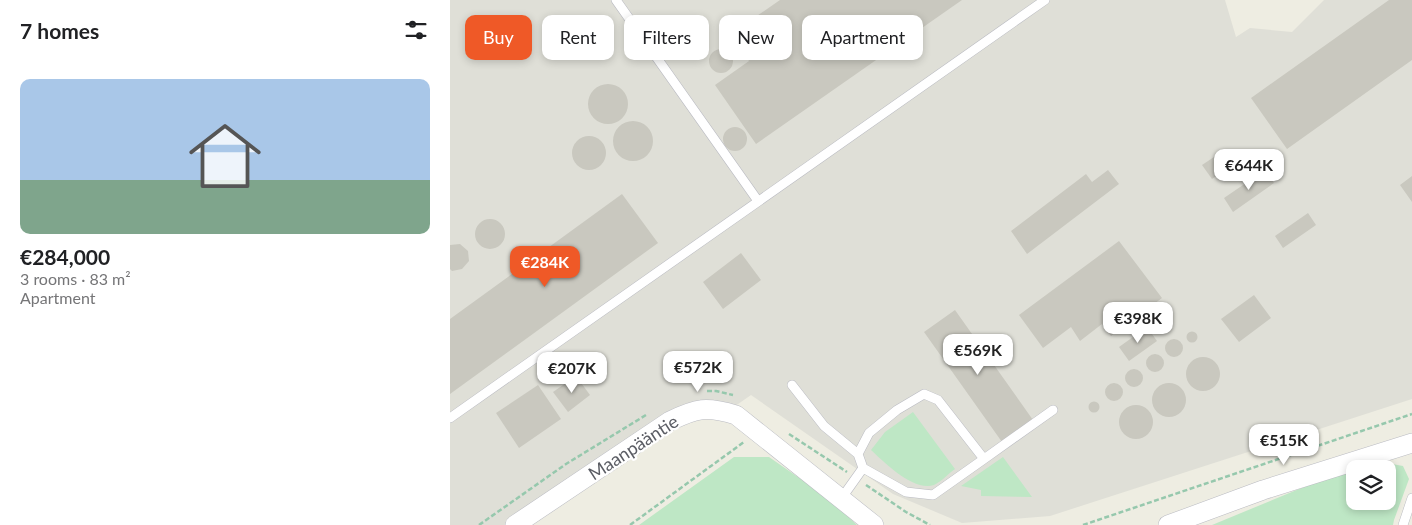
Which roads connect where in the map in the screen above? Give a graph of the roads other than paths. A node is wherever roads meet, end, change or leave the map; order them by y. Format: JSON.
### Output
{"nodes":[{"id":1,"x":616,"y":0,"type":"edge"},
{"id":2,"x":1045,"y":0,"type":"edge"},
{"id":3,"x":758,"y":200,"type":"junction"},
{"id":4,"x":792,"y":385,"type":"dead end"},
{"id":5,"x":1053,"y":410,"type":"dead end"},
{"id":6,"x":450,"y":418,"type":"edge"},
{"id":7,"x":1412,"y":443,"type":"edge"},
{"id":8,"x":858,"y":454,"type":"junction"},
{"id":9,"x":984,"y":459,"type":"junction"},
{"id":10,"x":863,"y":468,"type":"junction"},
{"id":11,"x":1412,"y":498,"type":"edge"},
{"id":12,"x":842,"y":499,"type":"junction"},
{"id":13,"x":516,"y":525,"type":"edge"},
{"id":14,"x":874,"y":525,"type":"edge"},
{"id":15,"x":1168,"y":525,"type":"edge"},
{"id":16,"x":1403,"y":525,"type":"edge"}],
"edges":[{"from":1,"to":3,"type":"lane"},
{"from":2,"to":3,"type":"lane"},
{"from":3,"to":6,"type":"lane"},
{"from":4,"to":8,"type":"lane"},
{"from":5,"to":9,"type":"lane"},
{"from":7,"to":15,"type":"street"},
{"from":8,"to":9,"type":"lane"},
{"from":8,"to":10,"type":"lane"},
{"from":9,"to":10,"type":"lane"},
{"from":10,"to":12,"type":"lane"},
{"from":11,"to":16,"type":"lane"},
{"from":12,"to":13,"type":"street","name":"Maanpääntie"},
{"from":12,"to":14,"type":"street","name":"Maanpääntie"}]}
